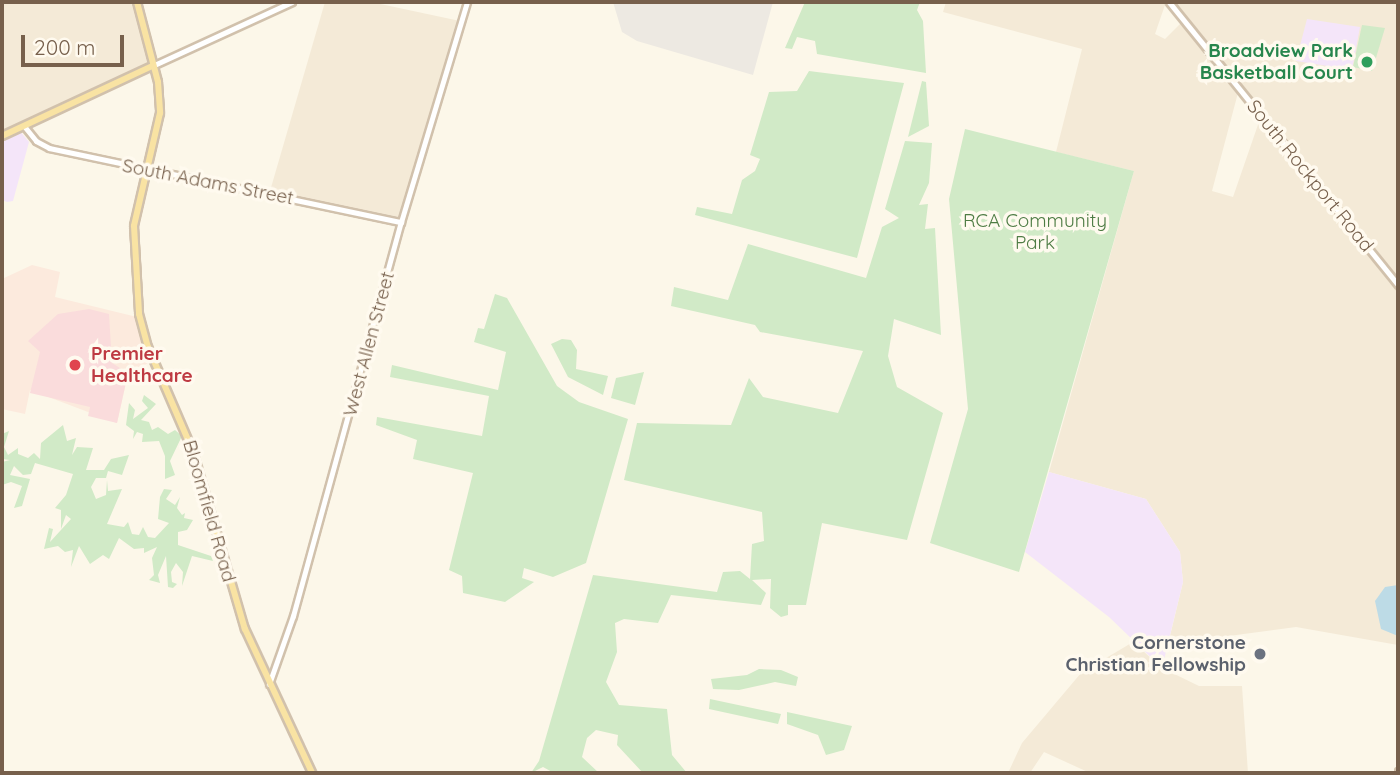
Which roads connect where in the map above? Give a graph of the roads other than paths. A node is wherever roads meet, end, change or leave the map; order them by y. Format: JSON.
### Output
{"nodes":[{"id":1,"x":137,"y":2,"type":"edge"},
{"id":2,"x":292,"y":2,"type":"edge"},
{"id":3,"x":467,"y":2,"type":"edge"},
{"id":4,"x":1169,"y":2,"type":"edge"},
{"id":5,"x":152,"y":66,"type":"junction"},
{"id":6,"x":24,"y":126,"type":"junction"},
{"id":7,"x":2,"y":136,"type":"edge"},
{"id":8,"x":149,"y":172,"type":"junction"},
{"id":9,"x":401,"y":222,"type":"junction"},
{"id":10,"x":1398,"y":285,"type":"edge"},
{"id":11,"x":269,"y":684,"type":"junction"},
{"id":12,"x":312,"y":773,"type":"edge"}],
"edges":[{"from":1,"to":5,"type":"main road","name":"Bloomfield Road"},
{"from":2,"to":5,"type":"street"},
{"from":3,"to":9,"type":"street","name":"West Allen Street"},
{"from":4,"to":10,"type":"street","name":"South Rockport Road"},
{"from":5,"to":6,"type":"main road"},
{"from":5,"to":8,"type":"main road","name":"Bloomfield Road"},
{"from":6,"to":7,"type":"main road"},
{"from":6,"to":8,"type":"street","name":"South Adams Street"},
{"from":8,"to":9,"type":"street","name":"South Adams Street"},
{"from":8,"to":11,"type":"main road","name":"Bloomfield Road"},
{"from":9,"to":11,"type":"street","name":"West Allen Street"},
{"from":11,"to":12,"type":"main road","name":"Bloomfield Road"}]}
